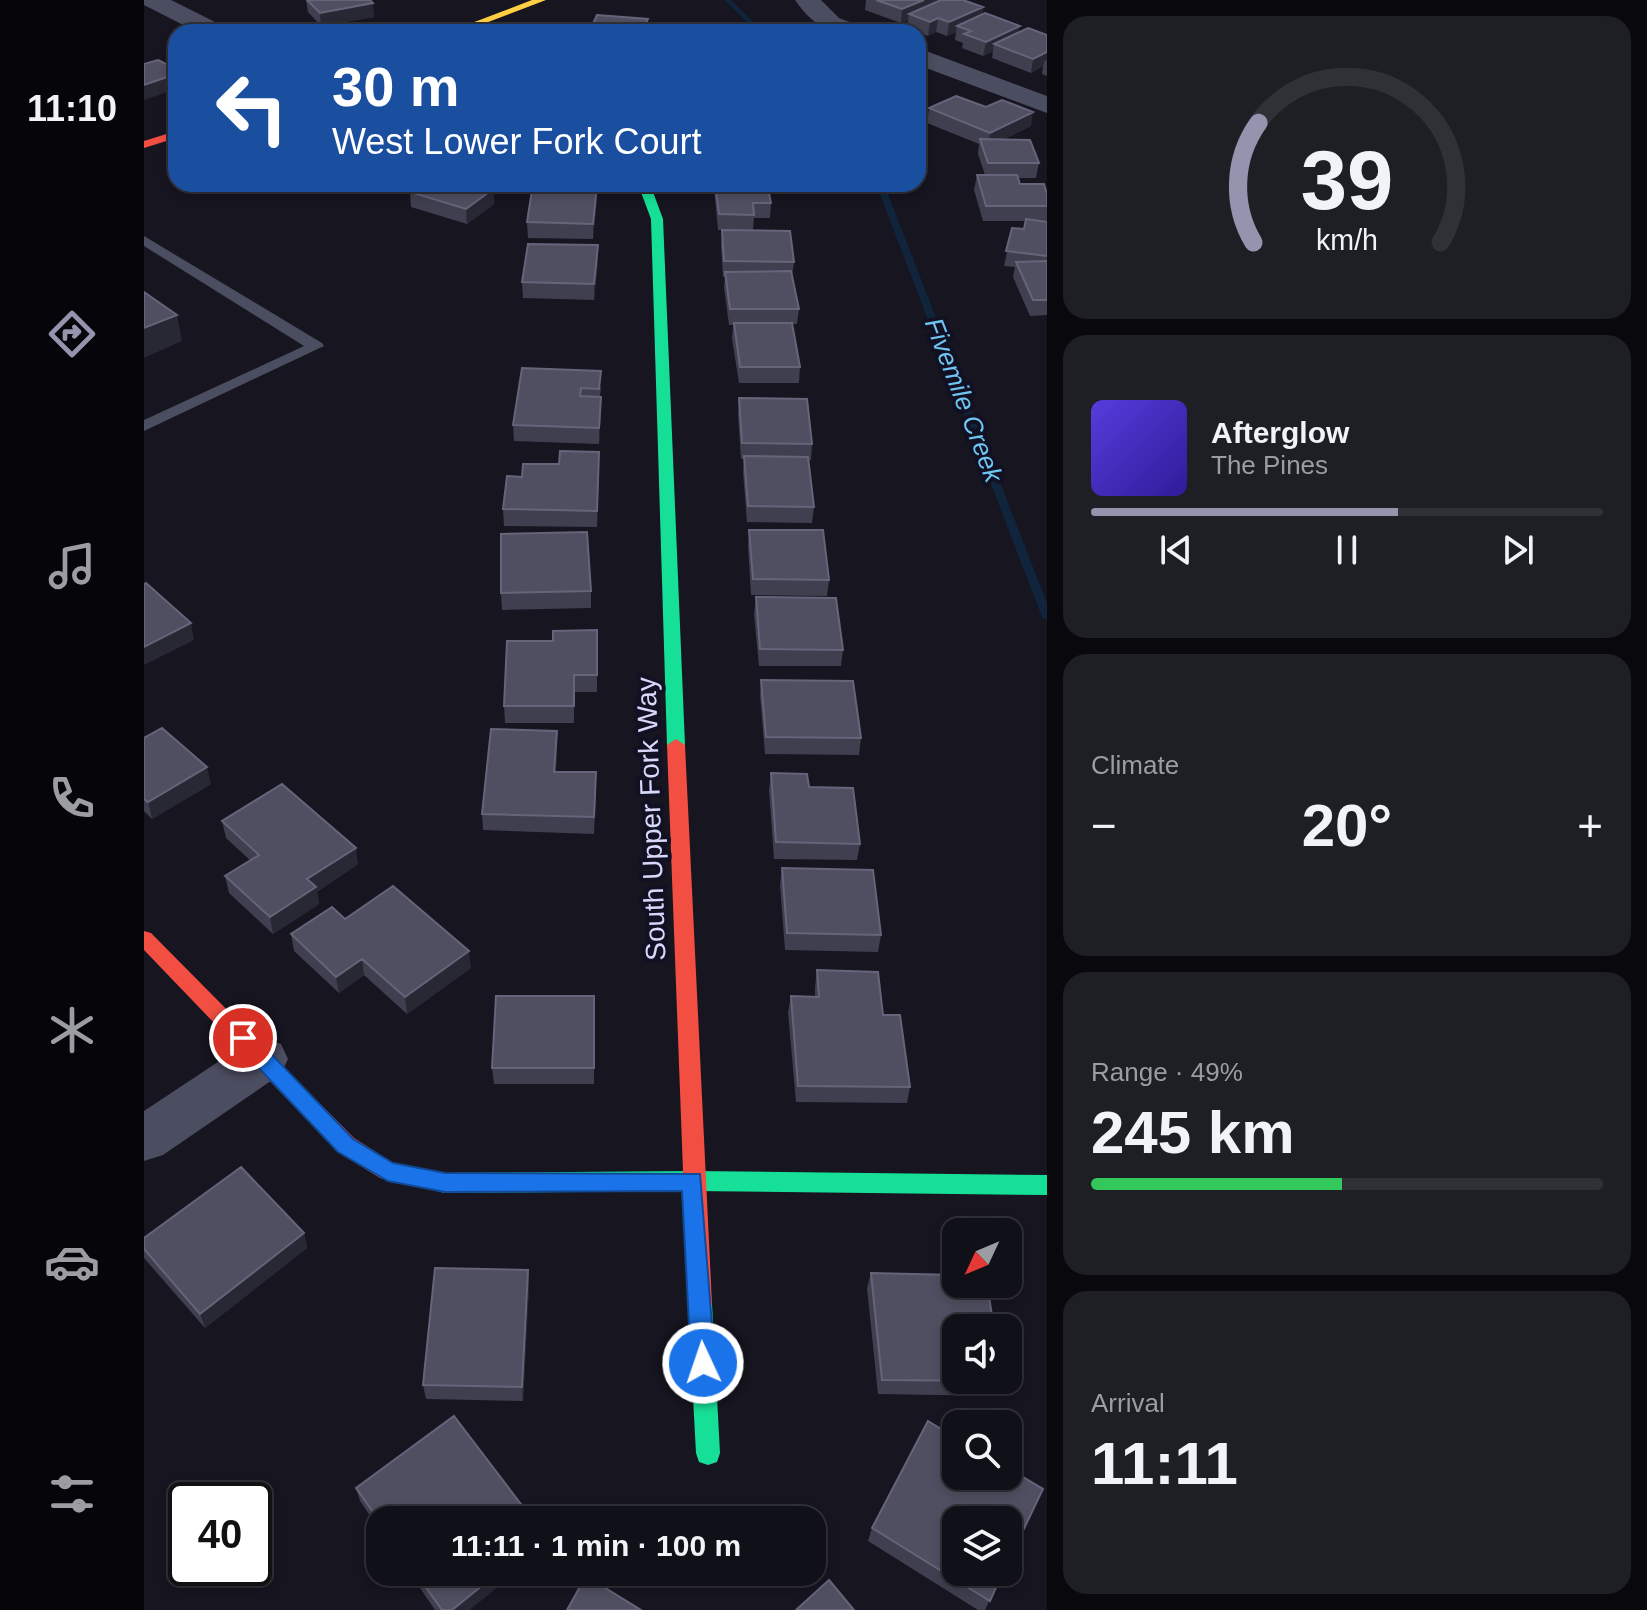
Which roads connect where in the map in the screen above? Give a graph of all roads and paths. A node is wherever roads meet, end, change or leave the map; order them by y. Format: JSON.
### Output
{"nodes":[{"id":1,"x":152,"y":0,"type":"edge"},
{"id":2,"x":541,"y":0,"type":"edge"},
{"id":3,"x":807,"y":0,"type":"edge"},
{"id":4,"x":200,"y":24,"type":"edge"},
{"id":5,"x":475,"y":24,"type":"edge"},
{"id":6,"x":833,"y":24,"type":"edge"},
{"id":7,"x":926,"y":59,"type":"edge"},
{"id":8,"x":1047,"y":105,"type":"edge"},
{"id":9,"x":168,"y":137,"type":"edge"},
{"id":10,"x":144,"y":145,"type":"edge"},
{"id":11,"x":647,"y":192,"type":"edge"},
{"id":12,"x":144,"y":240,"type":"edge"},
{"id":13,"x":144,"y":426,"type":"edge"},
{"id":14,"x":144,"y":938,"type":"edge"},
{"id":15,"x":263,"y":1059,"type":"junction"},
{"id":16,"x":144,"y":1139,"type":"edge"},
{"id":17,"x":693,"y":1181,"type":"junction"},
{"id":18,"x":1047,"y":1185,"type":"edge"},
{"id":19,"x":708,"y":1453,"type":"dead end"}],
"edges":[{"from":1,"to":4,"type":"street"},
{"from":2,"to":5,"type":"street"},
{"from":3,"to":6,"type":"street"},
{"from":7,"to":8,"type":"street"},
{"from":9,"to":10,"type":"street"},
{"from":11,"to":17,"type":"street","name":"South Upper Fork Way"},
{"from":12,"to":13,"type":"lane"},
{"from":14,"to":15,"type":"street"},
{"from":15,"to":16,"type":"street"},
{"from":15,"to":17,"type":"street"},
{"from":17,"to":18,"type":"street"},
{"from":17,"to":19,"type":"street","name":"South Upper Fork Way"}]}
